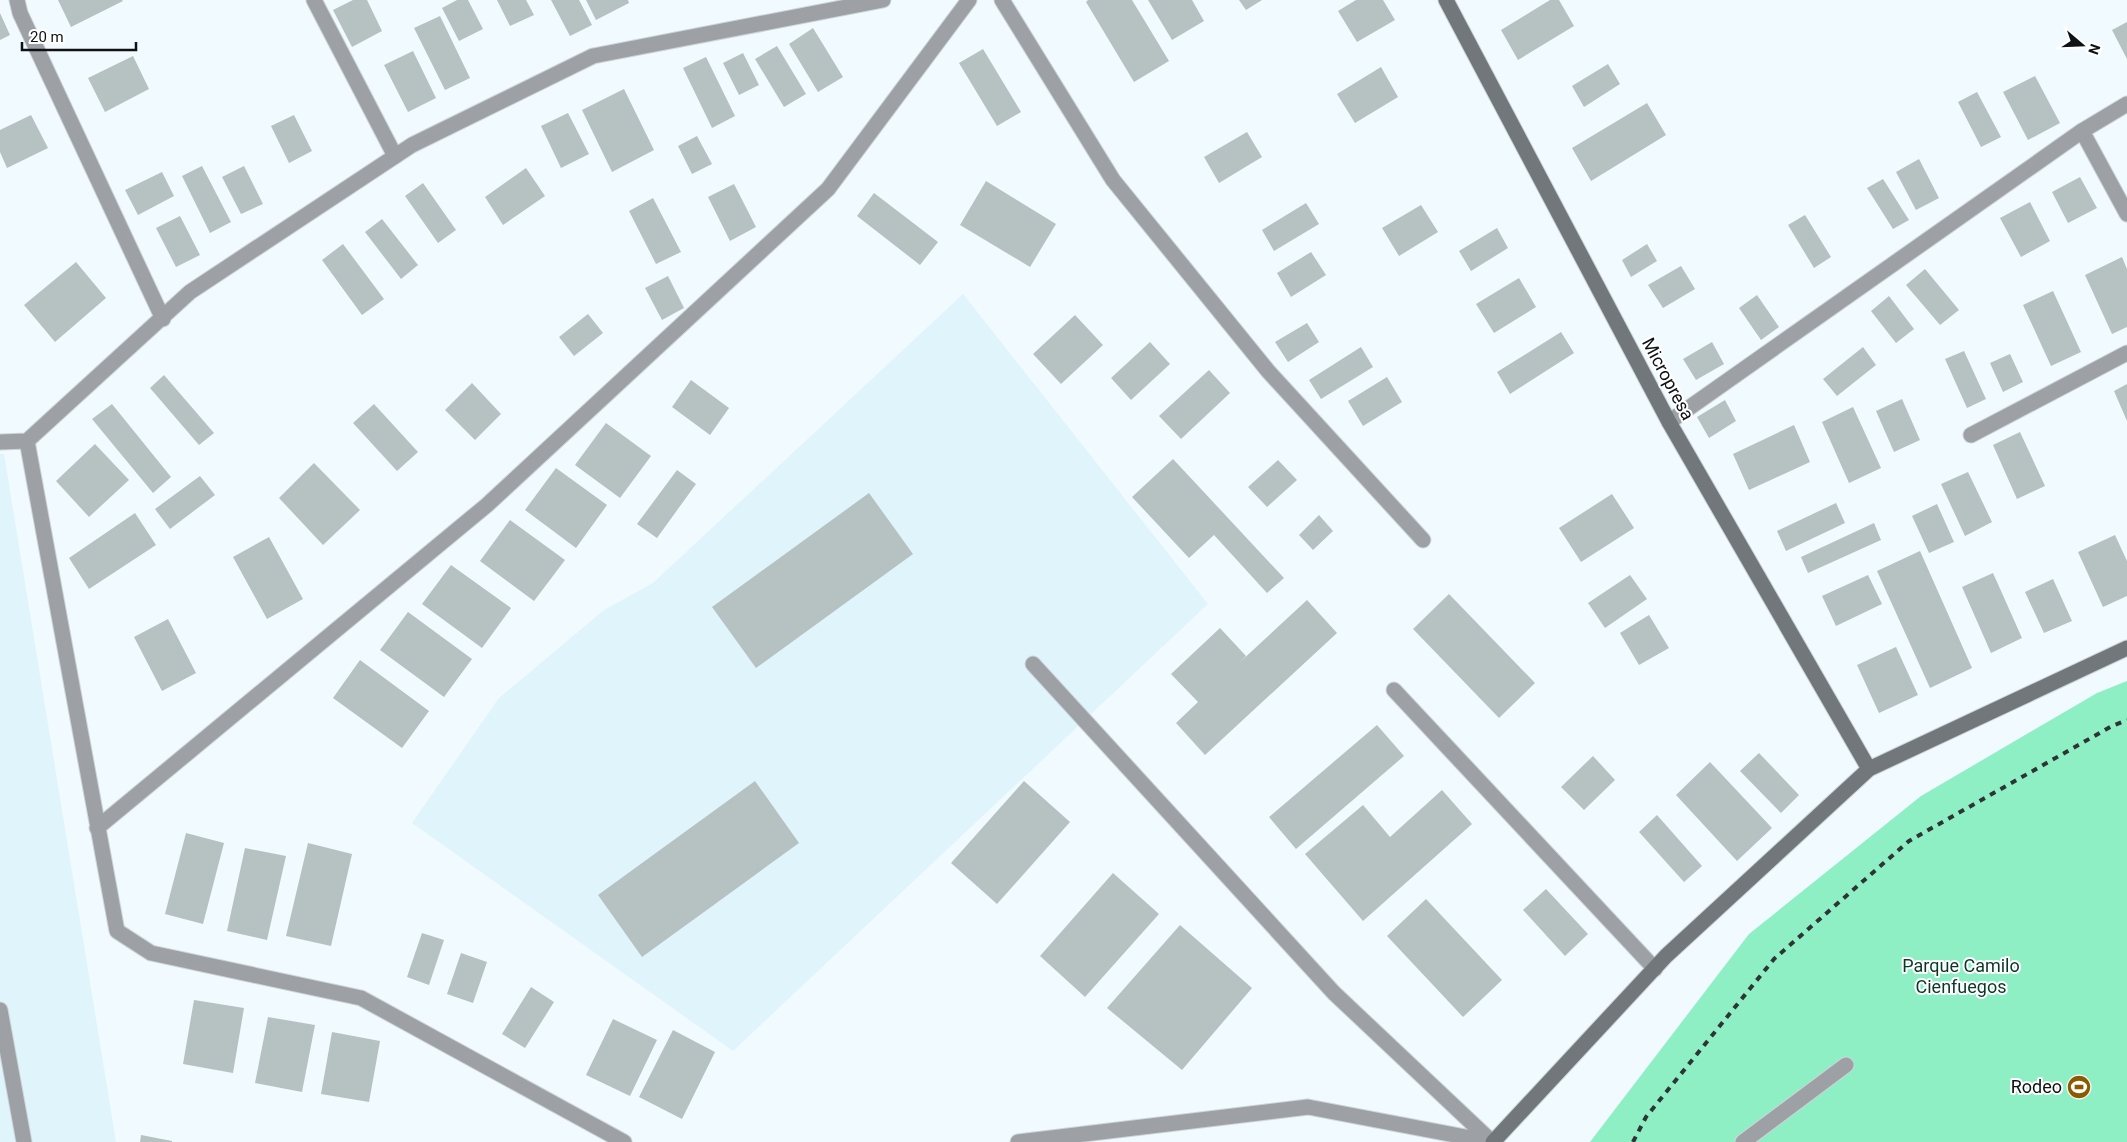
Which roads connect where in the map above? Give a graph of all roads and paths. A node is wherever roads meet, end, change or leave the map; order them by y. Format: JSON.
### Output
{"nodes":[{"id":1,"x":17,"y":0,"type":"edge"},
{"id":2,"x":314,"y":0,"type":"edge"},
{"id":3,"x":883,"y":0,"type":"edge"},
{"id":4,"x":970,"y":0,"type":"edge"},
{"id":5,"x":1002,"y":0,"type":"edge"},
{"id":6,"x":1446,"y":0,"type":"edge"},
{"id":7,"x":2127,"y":104,"type":"edge"},
{"id":8,"x":2082,"y":131,"type":"junction"},
{"id":9,"x":395,"y":156,"type":"junction"},
{"id":10,"x":2127,"y":214,"type":"edge"},
{"id":11,"x":163,"y":319,"type":"junction"},
{"id":12,"x":2127,"y":353,"type":"edge"},
{"id":13,"x":1669,"y":422,"type":"junction"},
{"id":14,"x":1971,"y":435,"type":"dead end"},
{"id":15,"x":27,"y":441,"type":"junction"},
{"id":16,"x":0,"y":442,"type":"edge"},
{"id":17,"x":1423,"y":540,"type":"dead end"},
{"id":18,"x":2127,"y":648,"type":"edge"},
{"id":19,"x":1033,"y":664,"type":"dead end"},
{"id":20,"x":1394,"y":690,"type":"dead end"},
{"id":21,"x":1869,"y":769,"type":"junction"},
{"id":22,"x":97,"y":828,"type":"junction"},
{"id":23,"x":1655,"y":969,"type":"junction"},
{"id":24,"x":0,"y":1010,"type":"edge"},
{"id":25,"x":1846,"y":1066,"type":"dead end"},
{"id":26,"x":24,"y":1142,"type":"edge"},
{"id":27,"x":624,"y":1142,"type":"edge"},
{"id":28,"x":1023,"y":1142,"type":"edge"},
{"id":29,"x":1492,"y":1142,"type":"edge"},
{"id":30,"x":1743,"y":1142,"type":"edge"}],
"edges":[{"from":1,"to":11,"type":"street"},
{"from":2,"to":9,"type":"street"},
{"from":3,"to":9,"type":"street"},
{"from":4,"to":22,"type":"street"},
{"from":5,"to":17,"type":"street"},
{"from":6,"to":13,"type":"street","name":"Micropresa"},
{"from":7,"to":8,"type":"street"},
{"from":8,"to":10,"type":"street"},
{"from":8,"to":13,"type":"street"},
{"from":9,"to":11,"type":"street"},
{"from":11,"to":15,"type":"street"},
{"from":12,"to":14,"type":"street"},
{"from":13,"to":21,"type":"street","name":"Micropresa"},
{"from":15,"to":16,"type":"street"},
{"from":15,"to":22,"type":"street"},
{"from":18,"to":21,"type":"street"},
{"from":19,"to":29,"type":"street"},
{"from":20,"to":23,"type":"street"},
{"from":21,"to":23,"type":"street"},
{"from":22,"to":27,"type":"street"},
{"from":23,"to":29,"type":"street"},
{"from":24,"to":26,"type":"street"},
{"from":25,"to":30,"type":"street"},
{"from":28,"to":29,"type":"street"}]}
